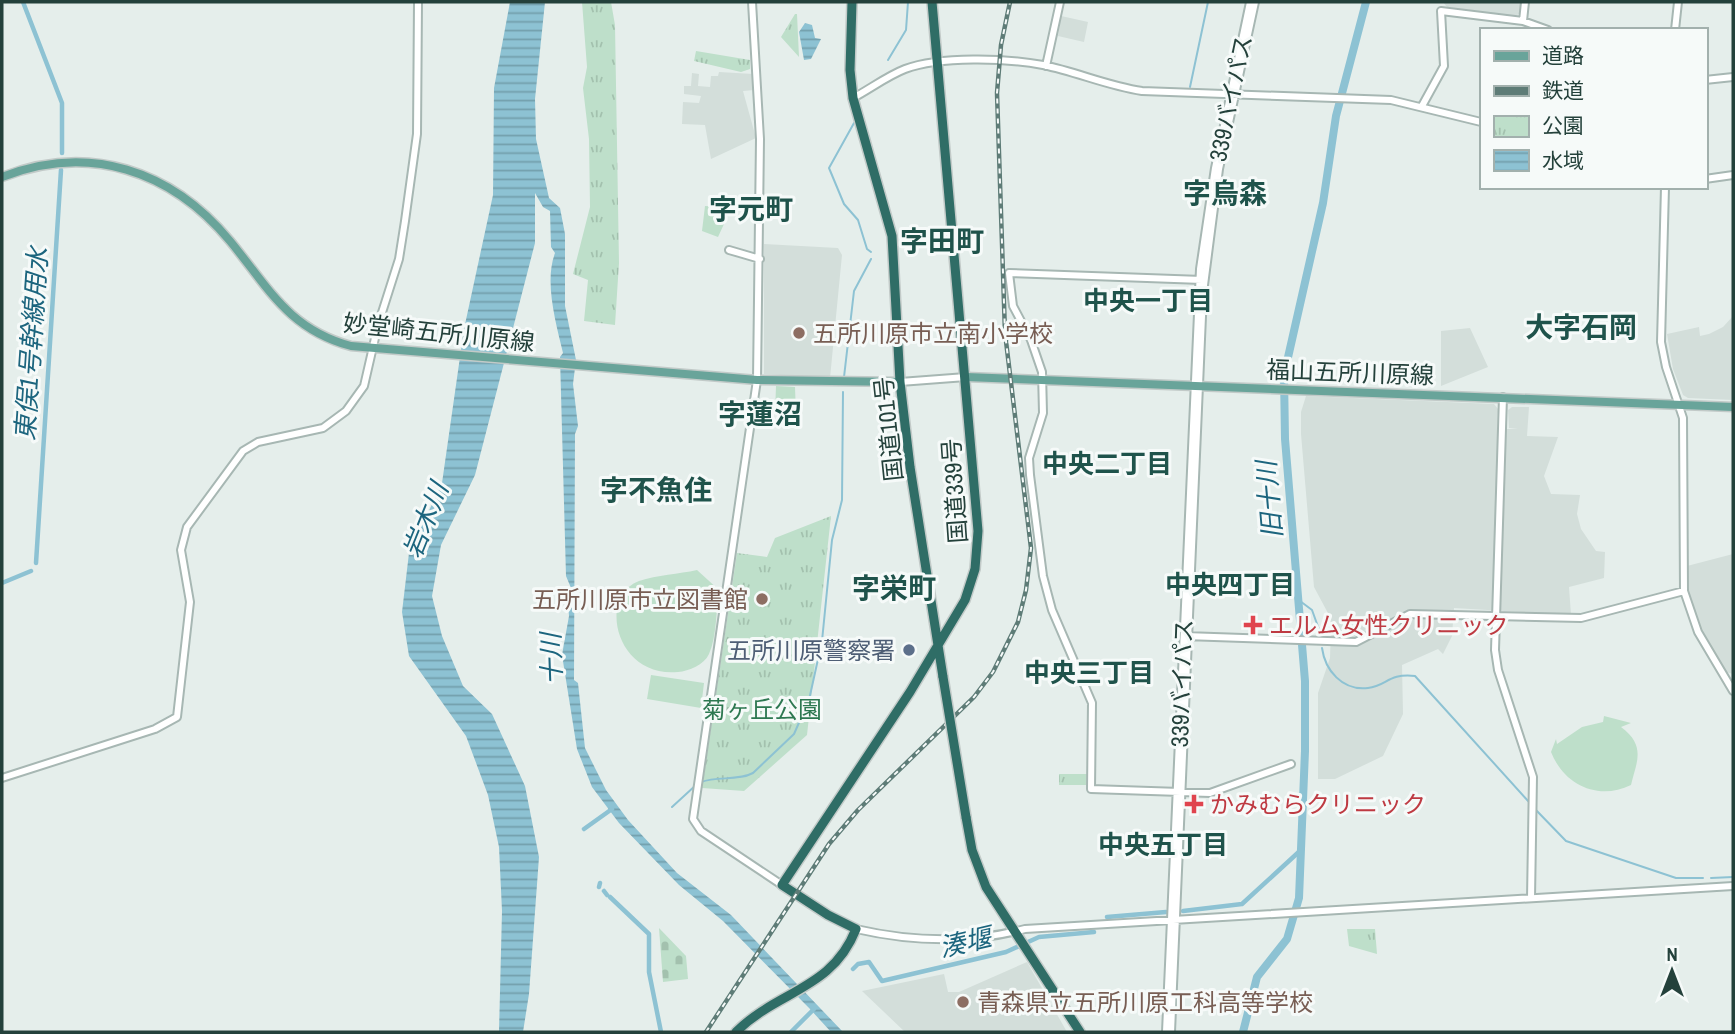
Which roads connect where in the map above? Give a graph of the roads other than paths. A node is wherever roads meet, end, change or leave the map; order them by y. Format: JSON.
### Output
{"nodes":[{"id":1,"x":418,"y":2,"type":"edge"},
{"id":2,"x":752,"y":2,"type":"edge"},
{"id":3,"x":852,"y":2,"type":"edge"},
{"id":4,"x":932,"y":2,"type":"edge"},
{"id":5,"x":1059,"y":2,"type":"edge"},
{"id":6,"x":1252,"y":2,"type":"edge"},
{"id":7,"x":1525,"y":2,"type":"edge"},
{"id":8,"x":1678,"y":2,"type":"edge"},
{"id":9,"x":1523,"y":21,"type":"junction"},
{"id":10,"x":1542,"y":28,"type":"edge"},
{"id":11,"x":1675,"y":28,"type":"edge"},
{"id":12,"x":940,"y":62,"type":"junction"},
{"id":13,"x":1046,"y":66,"type":"junction"},
{"id":14,"x":1733,"y":77,"type":"edge"},
{"id":15,"x":1707,"y":80,"type":"edge"},
{"id":16,"x":1233,"y":94,"type":"junction"},
{"id":17,"x":853,"y":98,"type":"junction"},
{"id":18,"x":1422,"y":106,"type":"junction"},
{"id":19,"x":1480,"y":122,"type":"edge"},
{"id":20,"x":1733,"y":174,"type":"edge"},
{"id":21,"x":2,"y":177,"type":"edge"},
{"id":22,"x":1707,"y":179,"type":"edge"},
{"id":23,"x":1665,"y":189,"type":"edge"},
{"id":24,"x":729,"y":250,"type":"dead end"},
{"id":25,"x":760,"y":259,"type":"junction"},
{"id":26,"x":1202,"y":280,"type":"junction"},
{"id":27,"x":374,"y":348,"type":"junction"},
{"id":28,"x":966,"y":377,"type":"junction"},
{"id":29,"x":1043,"y":378,"type":"junction"},
{"id":30,"x":757,"y":380,"type":"junction"},
{"id":31,"x":900,"y":382,"type":"junction"},
{"id":32,"x":1196,"y":385,"type":"junction"},
{"id":33,"x":1503,"y":397,"type":"junction"},
{"id":34,"x":1680,"y":405,"type":"junction"},
{"id":35,"x":1733,"y":407,"type":"edge"},
{"id":36,"x":1685,"y":591,"type":"junction"},
{"id":37,"x":1495,"y":615,"type":"junction"},
{"id":38,"x":1186,"y":636,"type":"junction"},
{"id":39,"x":939,"y":645,"type":"junction"},
{"id":40,"x":1733,"y":691,"type":"edge"},
{"id":41,"x":1291,"y":764,"type":"dead end"},
{"id":42,"x":2,"y":778,"type":"edge"},
{"id":43,"x":1179,"y":792,"type":"junction"},
{"id":44,"x":782,"y":885,"type":"junction"},
{"id":45,"x":1733,"y":886,"type":"edge"},
{"id":46,"x":1531,"y":898,"type":"junction"},
{"id":47,"x":1174,"y":920,"type":"junction"},
{"id":48,"x":856,"y":929,"type":"junction"},
{"id":49,"x":1014,"y":932,"type":"junction"},
{"id":50,"x":736,"y":1032,"type":"edge"},
{"id":51,"x":1080,"y":1032,"type":"edge"},
{"id":52,"x":1169,"y":1032,"type":"edge"}],
"edges":[{"from":1,"to":27,"type":"street"},
{"from":2,"to":25,"type":"street"},
{"from":3,"to":17,"type":"highway","name":"国道101号"},
{"from":4,"to":12,"type":"highway","name":"国道339号"},
{"from":5,"to":13,"type":"street"},
{"from":6,"to":16,"type":"street","name":"339バイパス"},
{"from":7,"to":9,"type":"street"},
{"from":8,"to":11,"type":"street"},
{"from":9,"to":10,"type":"street"},
{"from":9,"to":18,"type":"street"},
{"from":12,"to":13,"type":"street"},
{"from":12,"to":17,"type":"street"},
{"from":12,"to":28,"type":"highway","name":"国道339号"},
{"from":13,"to":16,"type":"street"},
{"from":14,"to":15,"type":"street"},
{"from":16,"to":18,"type":"street"},
{"from":16,"to":26,"type":"street","name":"339バイパス"},
{"from":17,"to":31,"type":"highway","name":"国道101号"},
{"from":18,"to":19,"type":"street"},
{"from":20,"to":22,"type":"street"},
{"from":21,"to":27,"type":"main road","name":"妙堂崎五所川原線"},
{"from":23,"to":34,"type":"street"},
{"from":24,"to":25,"type":"street"},
{"from":25,"to":30,"type":"street"},
{"from":26,"to":29,"type":"street"},
{"from":26,"to":32,"type":"street","name":"339バイパス"},
{"from":27,"to":30,"type":"main road","name":"妙堂崎五所川原線"},
{"from":27,"to":42,"type":"street"},
{"from":28,"to":29,"type":"main road","name":"福山五所川原線"},
{"from":28,"to":31,"type":"street"},
{"from":28,"to":39,"type":"highway","name":"国道339号"},
{"from":29,"to":32,"type":"main road","name":"福山五所川原線"},
{"from":29,"to":43,"type":"street"},
{"from":30,"to":31,"type":"main road","name":"妙堂崎五所川原線"},
{"from":30,"to":44,"type":"street"},
{"from":31,"to":39,"type":"highway","name":"国道101号"},
{"from":32,"to":33,"type":"main road","name":"福山五所川原線"},
{"from":32,"to":38,"type":"street","name":"339バイパス"},
{"from":33,"to":34,"type":"main road","name":"福山五所川原線"},
{"from":33,"to":37,"type":"street"},
{"from":34,"to":35,"type":"main road","name":"福山五所川原線"},
{"from":34,"to":36,"type":"street"},
{"from":36,"to":37,"type":"street"},
{"from":36,"to":40,"type":"street"},
{"from":37,"to":38,"type":"street"},
{"from":37,"to":46,"type":"street"},
{"from":38,"to":43,"type":"street","name":"339バイパス"},
{"from":39,"to":44,"type":"highway","name":"国道339号"},
{"from":39,"to":49,"type":"highway","name":"国道101号","bridge":true},
{"from":41,"to":43,"type":"street"},
{"from":43,"to":47,"type":"street","name":"339バイパス"},
{"from":44,"to":48,"type":"highway"},
{"from":45,"to":46,"type":"street"},
{"from":46,"to":47,"type":"street"},
{"from":47,"to":49,"type":"street"},
{"from":47,"to":52,"type":"street","name":"339バイパス"},
{"from":48,"to":49,"type":"street"},
{"from":48,"to":50,"type":"highway"},
{"from":49,"to":51,"type":"highway","name":"国道101号"}]}
